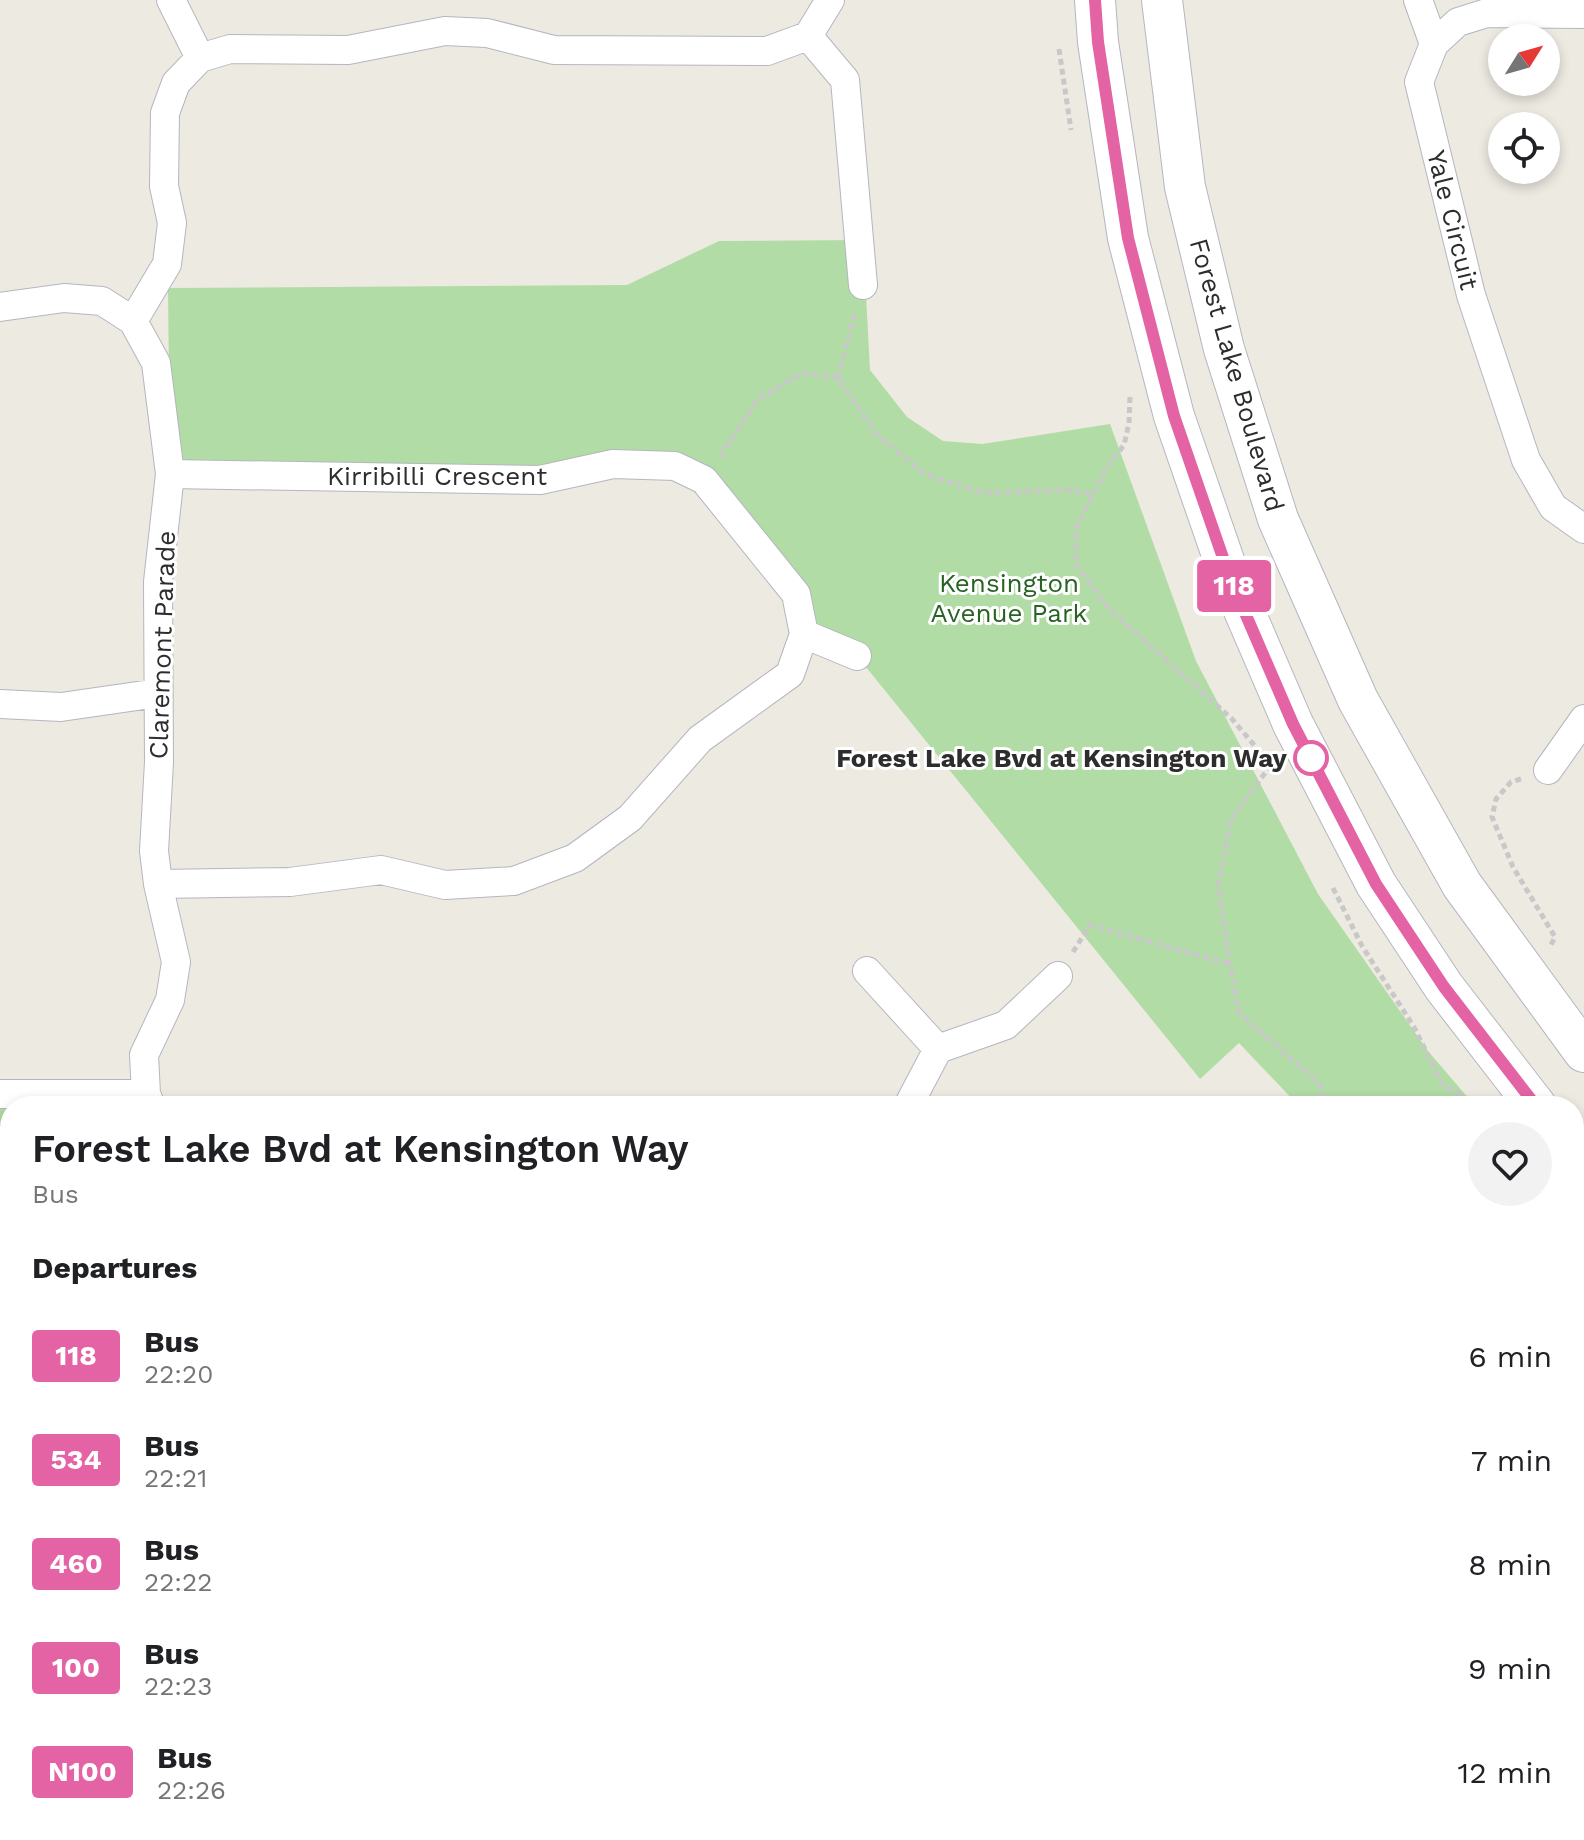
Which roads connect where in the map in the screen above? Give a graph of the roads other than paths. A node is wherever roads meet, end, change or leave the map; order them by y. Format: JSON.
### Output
{"nodes":[{"id":1,"x":171,"y":0,"type":"edge"},
{"id":2,"x":830,"y":0,"type":"edge"},
{"id":3,"x":1095,"y":0,"type":"edge"},
{"id":4,"x":1162,"y":0,"type":"edge"},
{"id":5,"x":1418,"y":0,"type":"edge"},
{"id":6,"x":1584,"y":14,"type":"edge"},
{"id":7,"x":808,"y":36,"type":"junction"},
{"id":8,"x":1434,"y":44,"type":"junction"},
{"id":9,"x":200,"y":58,"type":"junction"},
{"id":10,"x":863,"y":285,"type":"road end"},
{"id":11,"x":0,"y":307,"type":"edge"},
{"id":12,"x":133,"y":321,"type":"junction"},
{"id":13,"x":170,"y":474,"type":"junction"},
{"id":14,"x":1584,"y":529,"type":"edge"},
{"id":15,"x":804,"y":634,"type":"junction"},
{"id":16,"x":857,"y":656,"type":"dead end"},
{"id":17,"x":158,"y":693,"type":"junction"},
{"id":18,"x":0,"y":704,"type":"edge"},
{"id":19,"x":1584,"y":719,"type":"edge"},
{"id":20,"x":1548,"y":770,"type":"road end"},
{"id":21,"x":158,"y":884,"type":"junction"},
{"id":22,"x":867,"y":971,"type":"dead end"},
{"id":23,"x":1058,"y":976,"type":"road end"},
{"id":24,"x":938,"y":1049,"type":"junction"},
{"id":25,"x":1584,"y":1052,"type":"edge"},
{"id":26,"x":0,"y":1094,"type":"edge"},
{"id":27,"x":50,"y":1096,"type":"edge"},
{"id":28,"x":149,"y":1096,"type":"edge"},
{"id":29,"x":913,"y":1096,"type":"edge"},
{"id":30,"x":1528,"y":1096,"type":"edge"}],
"edges":[{"from":1,"to":9,"type":"street"},
{"from":2,"to":7,"type":"street"},
{"from":3,"to":30,"type":"main road"},
{"from":4,"to":25,"type":"main road","name":"Forest Lake Boulevard"},
{"from":5,"to":8,"type":"street"},
{"from":6,"to":8,"type":"street"},
{"from":7,"to":9,"type":"street"},
{"from":7,"to":10,"type":"street"},
{"from":8,"to":14,"type":"street","name":"Yale Circuit"},
{"from":9,"to":12,"type":"street"},
{"from":11,"to":12,"type":"street"},
{"from":12,"to":13,"type":"street","name":"Claremont Parade"},
{"from":13,"to":15,"type":"street","name":"Kirribilli Crescent"},
{"from":13,"to":17,"type":"street","name":"Claremont Parade"},
{"from":15,"to":16,"type":"street"},
{"from":15,"to":21,"type":"street"},
{"from":17,"to":18,"type":"street"},
{"from":17,"to":21,"type":"street","name":"Claremont Parade"},
{"from":19,"to":20,"type":"street"},
{"from":21,"to":28,"type":"street","name":"Claremont Parade"},
{"from":22,"to":24,"type":"street"},
{"from":23,"to":24,"type":"street"},
{"from":24,"to":29,"type":"street"},
{"from":26,"to":27,"type":"street"}]}
